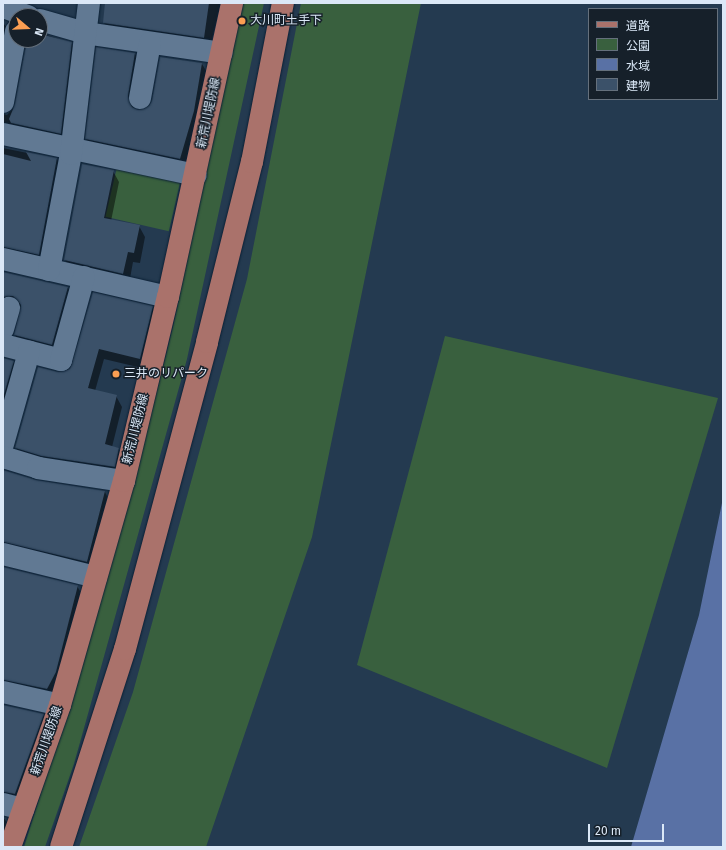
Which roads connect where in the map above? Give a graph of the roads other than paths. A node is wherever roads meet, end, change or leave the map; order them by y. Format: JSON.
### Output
{"nodes":[{"id":1,"x":89,"y":3,"type":"edge"},
{"id":2,"x":232,"y":3,"type":"edge"},
{"id":3,"x":283,"y":3,"type":"edge"},
{"id":4,"x":48,"y":22,"type":"edge"},
{"id":5,"x":85,"y":33,"type":"junction"},
{"id":6,"x":150,"y":43,"type":"junction"},
{"id":7,"x":12,"y":48,"type":"edge"},
{"id":8,"x":222,"y":53,"type":"junction"},
{"id":9,"x":140,"y":98,"type":"dead end"},
{"id":10,"x":3,"y":102,"type":"edge"},
{"id":11,"x":3,"y":134,"type":"edge"},
{"id":12,"x":70,"y":148,"type":"junction"},
{"id":13,"x":196,"y":175,"type":"junction"},
{"id":14,"x":3,"y":259,"type":"edge"},
{"id":15,"x":49,"y":270,"type":"junction"},
{"id":16,"x":84,"y":277,"type":"junction"},
{"id":17,"x":168,"y":297,"type":"junction"},
{"id":18,"x":9,"y":308,"type":"dead end"},
{"id":19,"x":3,"y":329,"type":"edge"},
{"id":20,"x":3,"y":345,"type":"edge"},
{"id":21,"x":29,"y":352,"type":"junction"},
{"id":22,"x":3,"y":444,"type":"edge"},
{"id":23,"x":3,"y":457,"type":"edge"},
{"id":24,"x":124,"y":481,"type":"junction"},
{"id":25,"x":3,"y":554,"type":"edge"},
{"id":26,"x":96,"y":578,"type":"junction"},
{"id":27,"x":3,"y":692,"type":"edge"},
{"id":28,"x":60,"y":705,"type":"junction"},
{"id":29,"x":13,"y":806,"type":"edge"},
{"id":30,"x":10,"y":847,"type":"edge"},
{"id":31,"x":61,"y":847,"type":"edge"}],
"edges":[{"from":1,"to":5,"type":"lane"},
{"from":2,"to":8,"type":"main road","name":"新荒川堤防線"},
{"from":3,"to":31,"type":"main road"},
{"from":4,"to":5,"type":"lane"},
{"from":5,"to":6,"type":"lane"},
{"from":5,"to":12,"type":"lane"},
{"from":6,"to":8,"type":"lane"},
{"from":6,"to":9,"type":"lane"},
{"from":7,"to":10,"type":"lane"},
{"from":8,"to":13,"type":"main road","name":"新荒川堤防線"},
{"from":11,"to":12,"type":"lane"},
{"from":12,"to":13,"type":"lane"},
{"from":12,"to":15,"type":"lane"},
{"from":13,"to":17,"type":"main road","name":"新荒川堤防線"},
{"from":14,"to":15,"type":"lane"},
{"from":15,"to":16,"type":"lane"},
{"from":16,"to":17,"type":"lane"},
{"from":16,"to":21,"type":"lane"},
{"from":17,"to":24,"type":"main road","name":"新荒川堤防線"},
{"from":18,"to":19,"type":"lane"},
{"from":20,"to":21,"type":"lane"},
{"from":21,"to":22,"type":"lane"},
{"from":23,"to":24,"type":"lane"},
{"from":24,"to":26,"type":"main road","name":"新荒川堤防線"},
{"from":25,"to":26,"type":"lane"},
{"from":26,"to":28,"type":"main road","name":"新荒川堤防線"},
{"from":27,"to":28,"type":"lane"},
{"from":28,"to":29,"type":"main road","name":"新荒川堤防線"},
{"from":29,"to":30,"type":"main road","name":"新荒川堤防線"}]}
